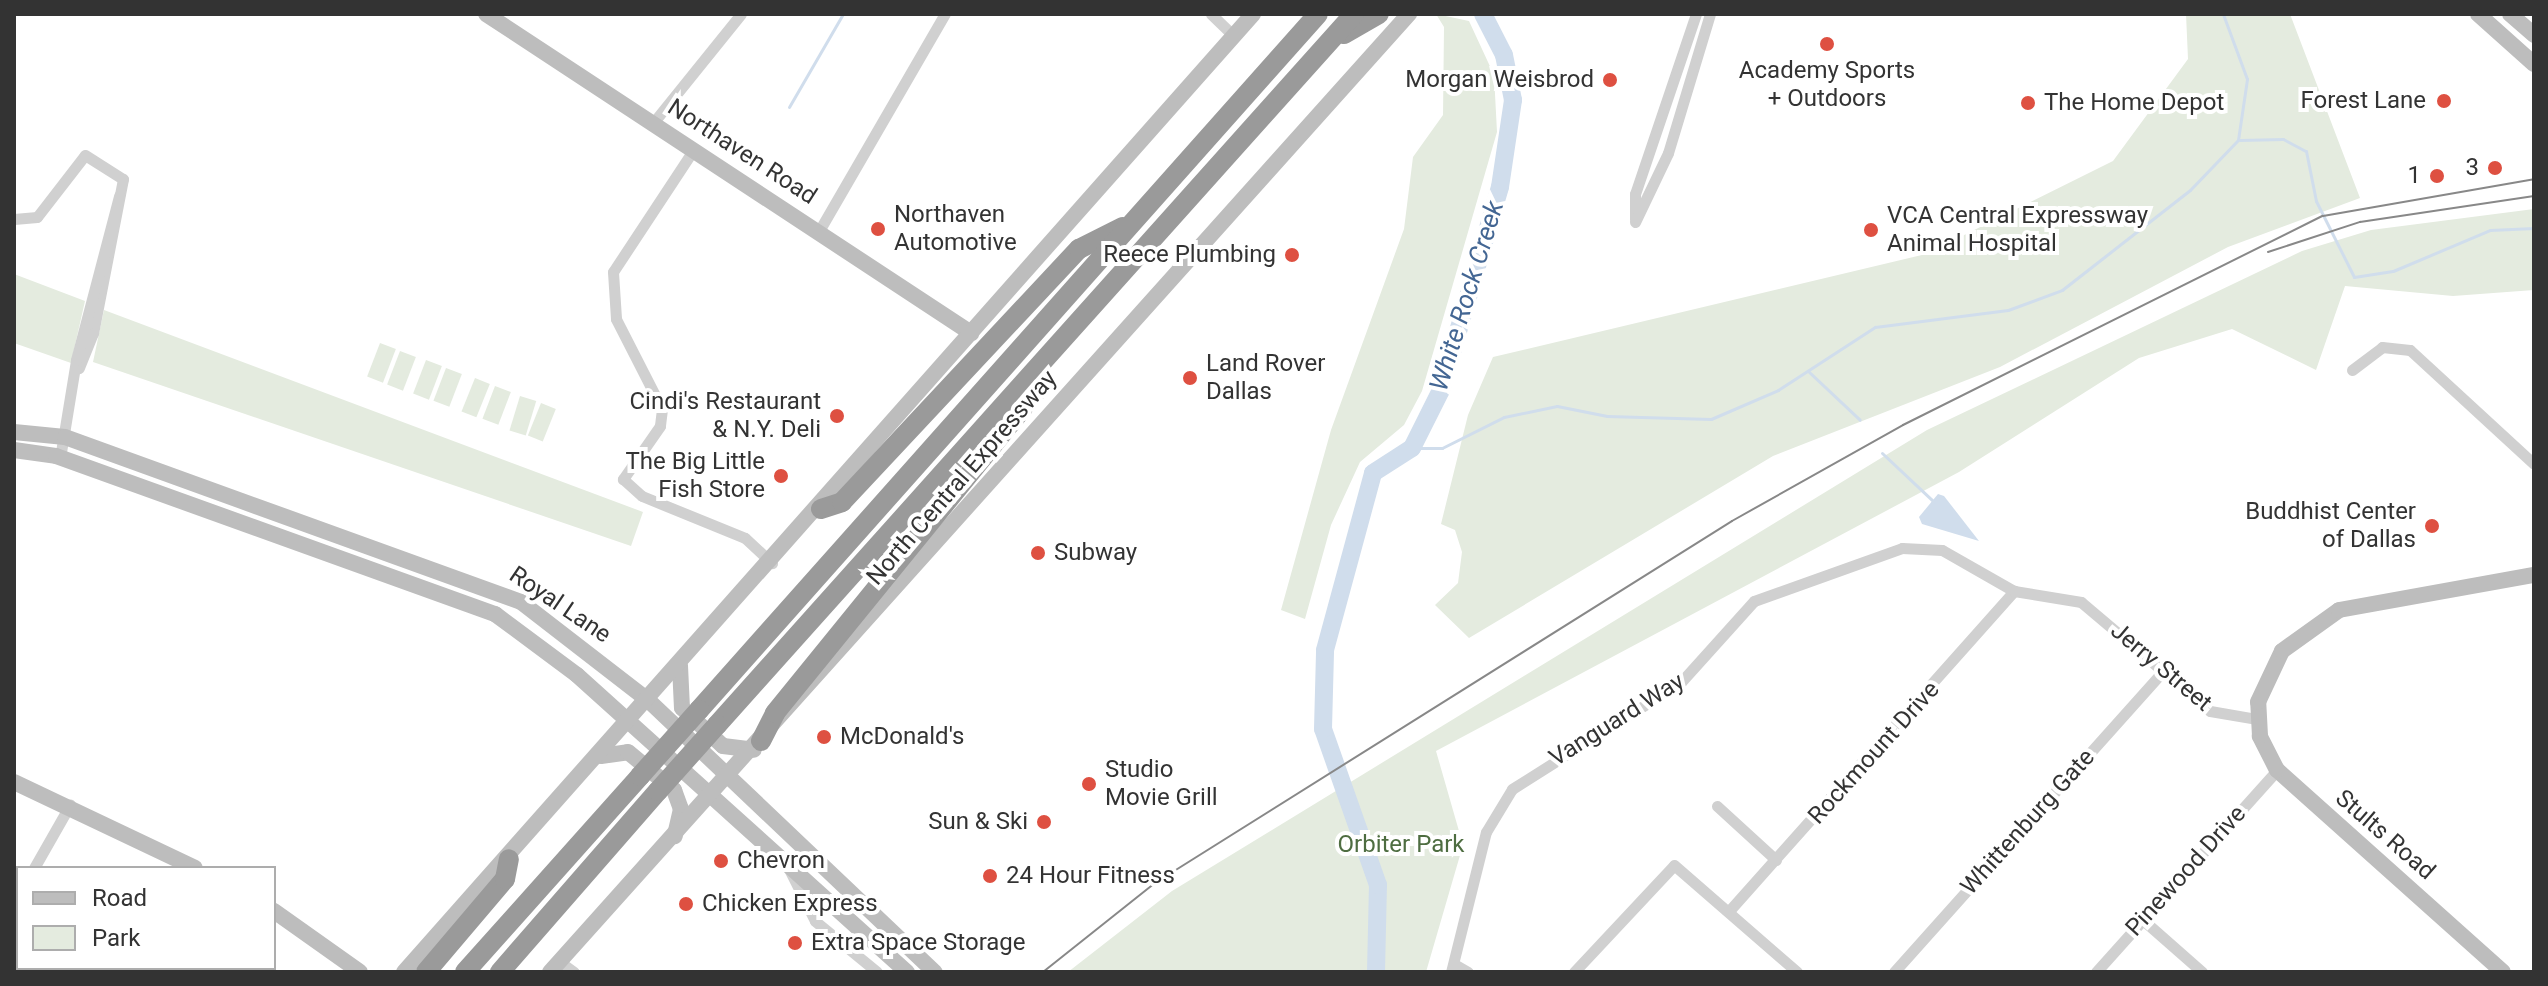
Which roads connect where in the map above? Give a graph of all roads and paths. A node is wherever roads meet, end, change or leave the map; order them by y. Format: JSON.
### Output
{"nodes":[{"id":1,"x":486,"y":14,"type":"edge"},
{"id":2,"x":741,"y":14,"type":"edge"},
{"id":3,"x":945,"y":14,"type":"edge"},
{"id":4,"x":1211,"y":14,"type":"edge"},
{"id":5,"x":1253,"y":14,"type":"edge"},
{"id":6,"x":1318,"y":14,"type":"edge"},
{"id":7,"x":1354,"y":14,"type":"edge"},
{"id":8,"x":1379,"y":14,"type":"edge"},
{"id":9,"x":1409,"y":14,"type":"edge"},
{"id":10,"x":1696,"y":14,"type":"edge"},
{"id":11,"x":1710,"y":14,"type":"edge"},
{"id":12,"x":2478,"y":14,"type":"edge"},
{"id":13,"x":2510,"y":14,"type":"edge"},
{"id":14,"x":1690,"y":30,"type":"junction"},
{"id":15,"x":1702,"y":35,"type":"junction"},
{"id":16,"x":2534,"y":35,"type":"edge"},
{"id":17,"x":1234,"y":36,"type":"junction"},
{"id":18,"x":1327,"y":45,"type":"junction"},
{"id":19,"x":2534,"y":64,"type":"edge"},
{"id":20,"x":653,"y":123,"type":"junction"},
{"id":21,"x":694,"y":149,"type":"junction"},
{"id":22,"x":14,"y":219,"type":"edge"},
{"id":23,"x":1133,"y":222,"type":"junction"},
{"id":24,"x":819,"y":231,"type":"junction"},
{"id":25,"x":971,"y":333,"type":"junction"},
{"id":26,"x":1062,"y":344,"type":"junction"},
{"id":27,"x":2352,"y":370,"type":"dead end"},
{"id":28,"x":14,"y":432,"type":"edge"},
{"id":29,"x":65,"y":437,"type":"junction"},
{"id":30,"x":14,"y":450,"type":"edge"},
{"id":31,"x":60,"y":458,"type":"junction"},
{"id":32,"x":2534,"y":464,"type":"edge"},
{"id":33,"x":245,"y":499,"type":"junction"},
{"id":34,"x":821,"y":509,"type":"junction"},
{"id":35,"x":238,"y":520,"type":"junction"},
{"id":36,"x":414,"y":559,"type":"junction"},
{"id":37,"x":772,"y":563,"type":"junction"},
{"id":38,"x":2534,"y":575,"type":"edge"},
{"id":39,"x":407,"y":579,"type":"junction"},
{"id":40,"x":2014,"y":591,"type":"junction"},
{"id":41,"x":2104,"y":619,"type":"joint"},
{"id":42,"x":680,"y":666,"type":"junction"},
{"id":43,"x":2162,"y":672,"type":"junction"},
{"id":44,"x":649,"y":701,"type":"junction"},
{"id":45,"x":2257,"y":719,"type":"junction"},
{"id":46,"x":629,"y":724,"type":"junction"},
{"id":47,"x":758,"y":746,"type":"junction"},
{"id":48,"x":601,"y":756,"type":"junction"},
{"id":49,"x":2277,"y":770,"type":"junction"},
{"id":50,"x":728,"y":779,"type":"junction"},
{"id":51,"x":14,"y":782,"type":"edge"},
{"id":52,"x":711,"y":798,"type":"junction"},
{"id":53,"x":70,"y":805,"type":"junction"},
{"id":54,"x":1717,"y":806,"type":"dead end"},
{"id":55,"x":673,"y":841,"type":"junction"},
{"id":56,"x":509,"y":859,"type":"junction"},
{"id":57,"x":1776,"y":860,"type":"junction"},
{"id":58,"x":788,"y":865,"type":"junction"},
{"id":59,"x":35,"y":866,"type":"edge"},
{"id":60,"x":191,"y":866,"type":"edge"},
{"id":61,"x":1729,"y":911,"type":"junction"},
{"id":62,"x":276,"y":912,"type":"edge"},
{"id":63,"x":2143,"y":920,"type":"junction"},
{"id":64,"x":555,"y":967,"type":"edge"},
{"id":65,"x":1452,"y":968,"type":"edge"},
{"id":66,"x":904,"y":970,"type":"edge"},
{"id":67,"x":360,"y":972,"type":"edge"},
{"id":68,"x":404,"y":972,"type":"edge"},
{"id":69,"x":426,"y":972,"type":"edge"},
{"id":70,"x":465,"y":972,"type":"edge"},
{"id":71,"x":500,"y":972,"type":"edge"},
{"id":72,"x":574,"y":972,"type":"edge"},
{"id":73,"x":877,"y":972,"type":"edge"},
{"id":74,"x":935,"y":972,"type":"edge"},
{"id":75,"x":1468,"y":972,"type":"edge"},
{"id":76,"x":1574,"y":972,"type":"edge"},
{"id":77,"x":1797,"y":972,"type":"edge"},
{"id":78,"x":1894,"y":972,"type":"edge"},
{"id":79,"x":2096,"y":972,"type":"edge"},
{"id":80,"x":2202,"y":972,"type":"edge"},
{"id":81,"x":2503,"y":972,"type":"edge"}],
"edges":[{"from":1,"to":20,"type":"main road","name":"Northaven Road"},
{"from":2,"to":20,"type":"street"},
{"from":3,"to":24,"type":"street"},
{"from":4,"to":17,"type":"street"},
{"from":5,"to":17,"type":"main road"},
{"from":6,"to":23,"type":"highway","name":"North Central Expressway"},
{"from":7,"to":18,"type":"highway","name":"North Central Expressway"},
{"from":8,"to":18,"type":"highway"},
{"from":9,"to":47,"type":"main road","name":"North Central Expressway"},
{"from":10,"to":14,"type":"street"},
{"from":11,"to":15,"type":"street"},
{"from":12,"to":19,"type":"main road"},
{"from":13,"to":16,"type":"main road"},
{"from":14,"to":15,"type":"street"},
{"from":14,"to":15,"type":"street"},
{"from":17,"to":25,"type":"main road"},
{"from":18,"to":26,"type":"highway","name":"North Central Expressway"},
{"from":20,"to":21,"type":"main road","name":"Northaven Road"},
{"from":21,"to":24,"type":"main road","name":"Northaven Road"},
{"from":21,"to":37,"type":"street"},
{"from":22,"to":29,"type":"street"},
{"from":23,"to":34,"type":"highway"},
{"from":23,"to":70,"type":"highway","name":"North Central Expressway","bridge":true},
{"from":24,"to":25,"type":"main road","name":"Northaven Road"},
{"from":25,"to":34,"type":"main road"},
{"from":26,"to":47,"type":"highway"},
{"from":26,"to":71,"type":"highway","name":"North Central Expressway","bridge":true},
{"from":27,"to":32,"type":"street"},
{"from":28,"to":29,"type":"main road","name":"Royal Lane"},
{"from":29,"to":31,"type":"street"},
{"from":29,"to":33,"type":"main road","name":"Royal Lane"},
{"from":30,"to":31,"type":"main road","name":"Royal Lane"},
{"from":31,"to":35,"type":"main road","name":"Royal Lane"},
{"from":33,"to":35,"type":"main road"},
{"from":33,"to":36,"type":"main road","name":"Royal Lane"},
{"from":34,"to":37,"type":"main road"},
{"from":35,"to":39,"type":"main road","name":"Royal Lane"},
{"from":36,"to":39,"type":"main road"},
{"from":36,"to":44,"type":"main road","name":"Royal Lane"},
{"from":37,"to":42,"type":"main road"},
{"from":38,"to":45,"type":"main road"},
{"from":39,"to":46,"type":"main road","name":"Royal Lane"},
{"from":40,"to":41,"type":"street","name":"Vanguard Way"},
{"from":40,"to":57,"type":"street","name":"Rockmount Drive"},
{"from":40,"to":65,"type":"street","name":"Vanguard Way"},
{"from":41,"to":43,"type":"street","name":"Jerry Street"},
{"from":42,"to":44,"type":"main road"},
{"from":42,"to":47,"type":"main road"},
{"from":43,"to":45,"type":"street","name":"Jerry Street"},
{"from":43,"to":78,"type":"street","name":"Whittenburg Gate"},
{"from":44,"to":46,"type":"main road"},
{"from":44,"to":50,"type":"main road","name":"Royal Lane"},
{"from":45,"to":49,"type":"main road","name":"Stults Road"},
{"from":46,"to":48,"type":"main road"},
{"from":46,"to":52,"type":"main road","name":"Royal Lane"},
{"from":47,"to":50,"type":"main road","name":"North Central Expressway"},
{"from":48,"to":55,"type":"main road"},
{"from":48,"to":56,"type":"main road"},
{"from":49,"to":63,"type":"street","name":"Pinewood Drive"},
{"from":49,"to":81,"type":"main road","name":"Stults Road"},
{"from":50,"to":52,"type":"main road","name":"North Central Expressway"},
{"from":50,"to":74,"type":"main road","name":"Royal Lane"},
{"from":51,"to":53,"type":"main road"},
{"from":52,"to":55,"type":"main road","name":"North Central Expressway"},
{"from":52,"to":58,"type":"main road","name":"Royal Lane"},
{"from":53,"to":59,"type":"street"},
{"from":53,"to":60,"type":"main road"},
{"from":54,"to":57,"type":"street"},
{"from":55,"to":64,"type":"main road","name":"North Central Expressway"},
{"from":56,"to":68,"type":"main road"},
{"from":56,"to":69,"type":"highway"},
{"from":57,"to":61,"type":"street","name":"Rockmount Drive"},
{"from":58,"to":66,"type":"main road","name":"Royal Lane"},
{"from":58,"to":73,"type":"street"},
{"from":61,"to":76,"type":"street"},
{"from":61,"to":77,"type":"street"},
{"from":62,"to":67,"type":"main road"},
{"from":63,"to":79,"type":"street","name":"Pinewood Drive"},
{"from":63,"to":80,"type":"street"},
{"from":64,"to":72,"type":"street"},
{"from":65,"to":75,"type":"street"}]}
